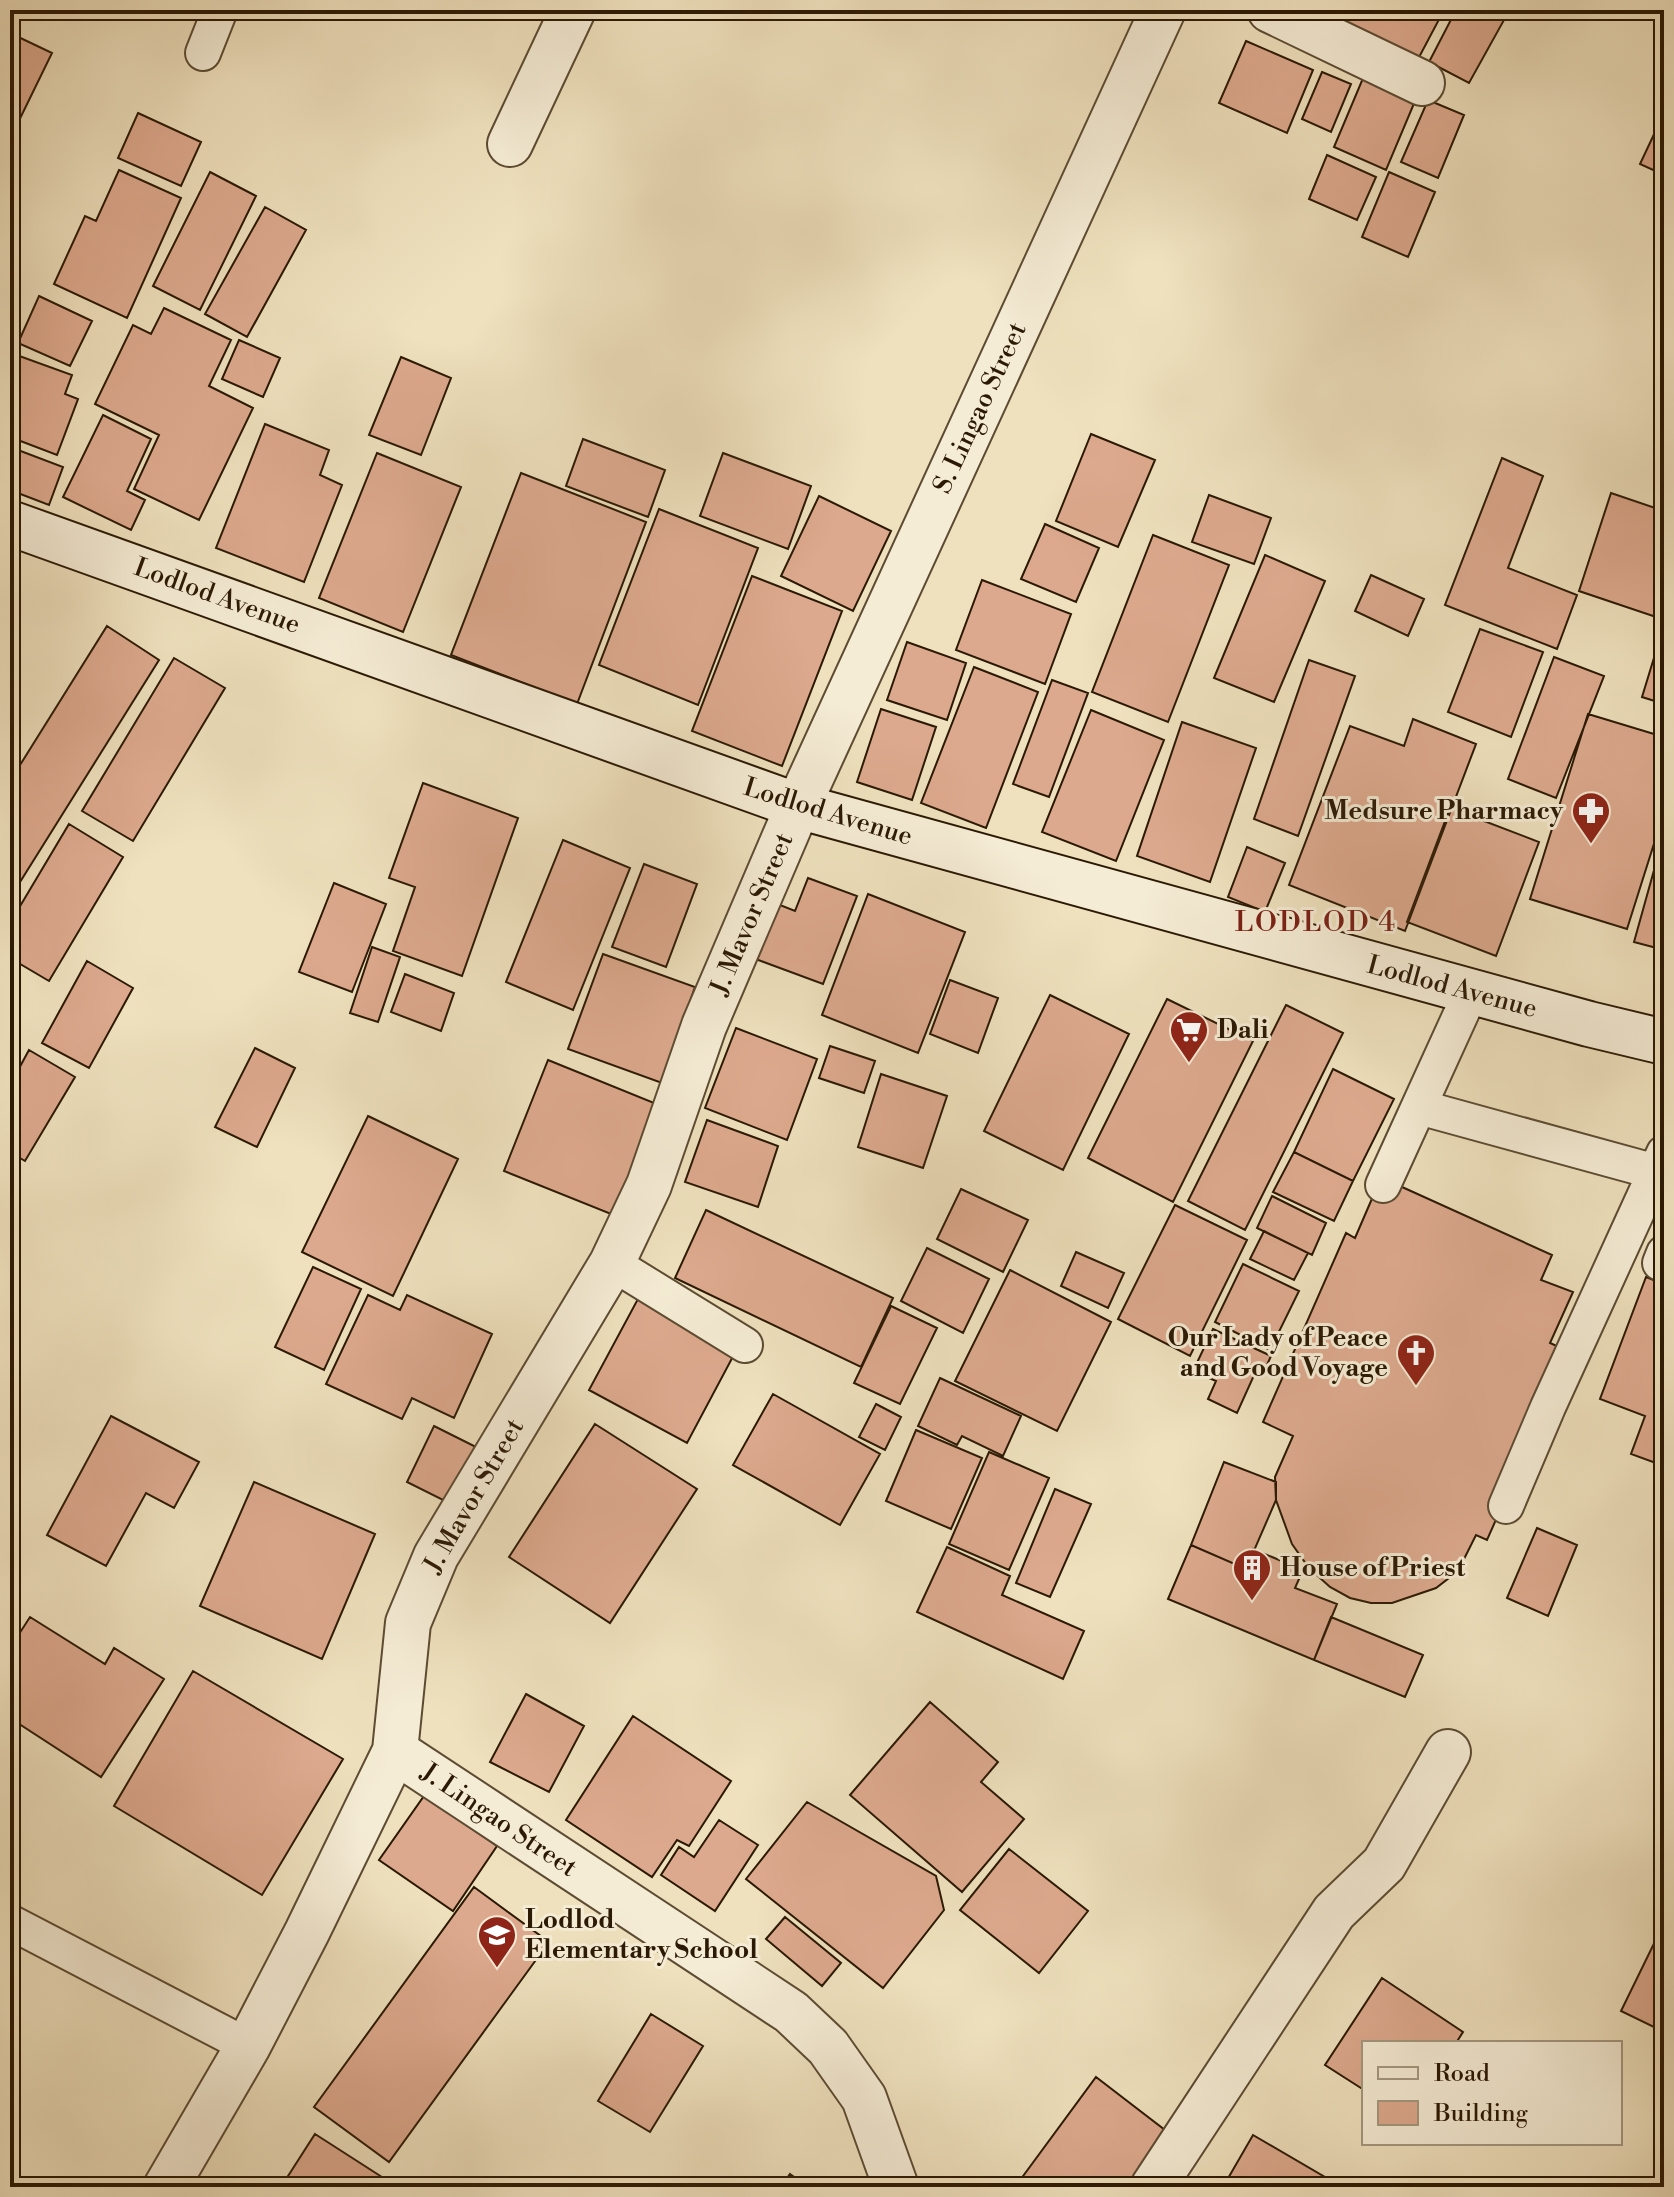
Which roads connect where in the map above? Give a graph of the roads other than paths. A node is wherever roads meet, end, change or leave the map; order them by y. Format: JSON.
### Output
{"nodes":[{"id":1,"x":220,"y":10,"type":"edge"},
{"id":2,"x":573,"y":10,"type":"edge"},
{"id":3,"x":1163,"y":10,"type":"edge"},
{"id":4,"x":1270,"y":10,"type":"edge"},
{"id":5,"x":203,"y":53,"type":"dead end"},
{"id":6,"x":1422,"y":83,"type":"dead end"},
{"id":7,"x":510,"y":144,"type":"dead end"},
{"id":8,"x":10,"y":523,"type":"edge"},
{"id":9,"x":798,"y":806,"type":"junction"},
{"id":10,"x":1471,"y":992,"type":"junction"},
{"id":11,"x":1664,"y":1042,"type":"edge"},
{"id":12,"x":1419,"y":1107,"type":"junction"},
{"id":13,"x":1660,"y":1163,"type":"edge"},
{"id":14,"x":1383,"y":1185,"type":"dead end"},
{"id":15,"x":612,"y":1263,"type":"junction"},
{"id":16,"x":745,"y":1345,"type":"dead end"},
{"id":17,"x":1506,"y":1506,"type":"dead end"},
{"id":18,"x":395,"y":1751,"type":"junction"},
{"id":19,"x":1448,"y":1752,"type":"dead end"},
{"id":20,"x":10,"y":1922,"type":"edge"},
{"id":21,"x":248,"y":2046,"type":"junction"},
{"id":22,"x":166,"y":2187,"type":"edge"},
{"id":23,"x":896,"y":2187,"type":"edge"},
{"id":24,"x":1153,"y":2187,"type":"edge"}],
"edges":[{"from":1,"to":5,"type":"lane"},
{"from":2,"to":7,"type":"street"},
{"from":3,"to":9,"type":"street","name":"S. Lingao Street"},
{"from":4,"to":6,"type":"street"},
{"from":8,"to":9,"type":"street","name":"Lodlod Avenue"},
{"from":9,"to":10,"type":"street","name":"Lodlod Avenue"},
{"from":9,"to":15,"type":"street","name":"J. Mavor Street"},
{"from":10,"to":11,"type":"street","name":"Lodlod Avenue"},
{"from":10,"to":12,"type":"lane"},
{"from":12,"to":13,"type":"lane"},
{"from":12,"to":14,"type":"lane"},
{"from":13,"to":17,"type":"lane"},
{"from":15,"to":16,"type":"lane"},
{"from":15,"to":18,"type":"street","name":"J. Mavor Street"},
{"from":18,"to":21,"type":"street","name":"J. Mavor Street"},
{"from":18,"to":23,"type":"street","name":"J. Lingao Street"},
{"from":19,"to":24,"type":"street"},
{"from":20,"to":21,"type":"lane"},
{"from":21,"to":22,"type":"street","name":"J. Mavor Street"}]}
